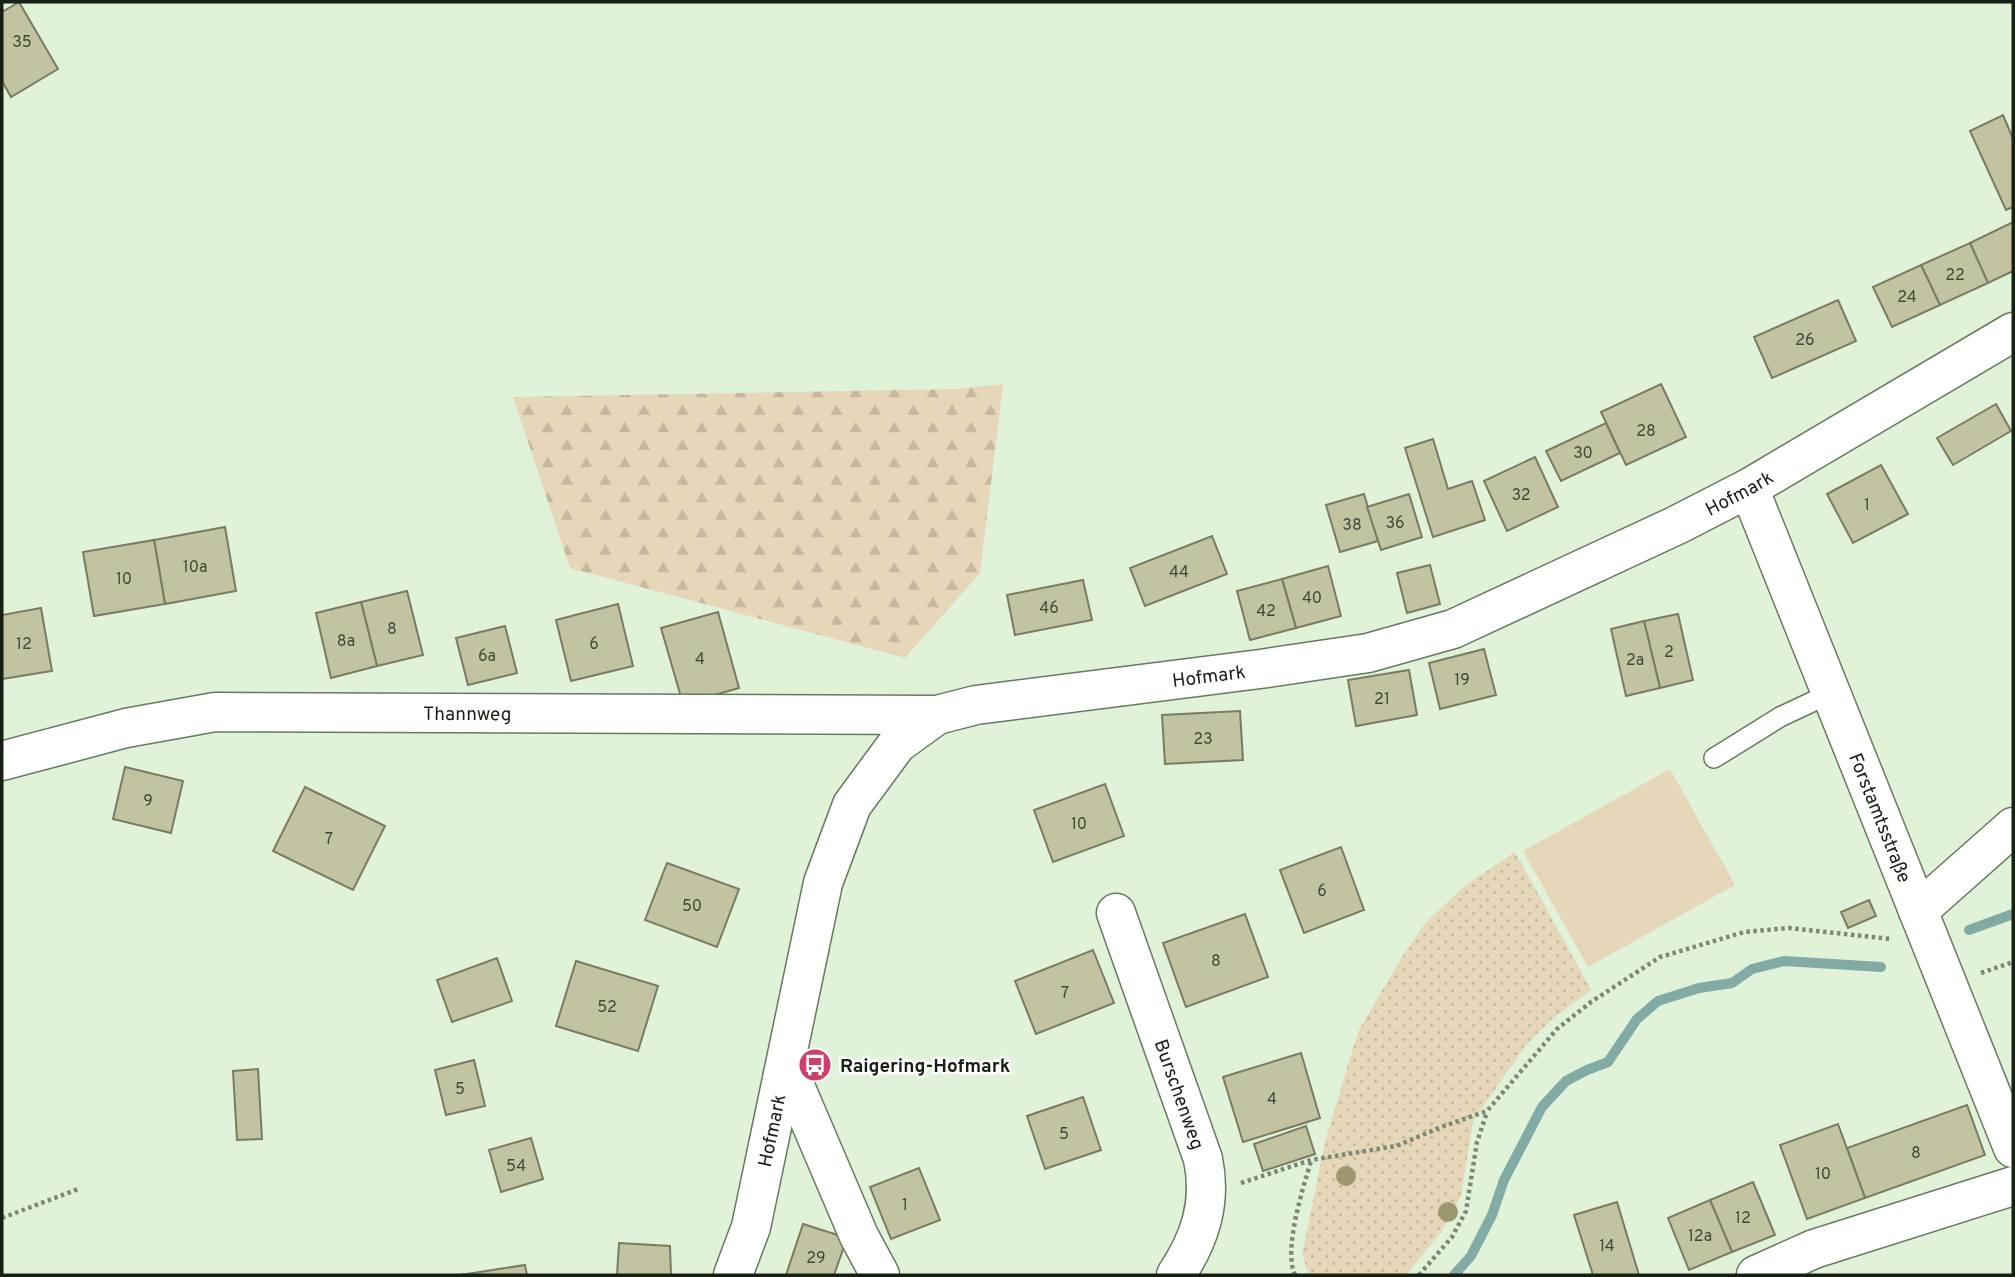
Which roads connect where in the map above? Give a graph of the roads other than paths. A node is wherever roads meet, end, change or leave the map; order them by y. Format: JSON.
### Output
{"nodes":[{"id":1,"x":2013,"y":332,"type":"edge"},
{"id":2,"x":1749,"y":488,"type":"junction"},
{"id":3,"x":1831,"y":693,"type":"junction"},
{"id":4,"x":937,"y":715,"type":"junction"},
{"id":5,"x":1714,"y":758,"type":"dead end"},
{"id":6,"x":2,"y":761,"type":"edge"},
{"id":7,"x":2013,"y":827,"type":"edge"},
{"id":8,"x":1116,"y":913,"type":"dead end"},
{"id":9,"x":1921,"y":919,"type":"junction"},
{"id":10,"x":786,"y":1065,"type":"junction"},
{"id":11,"x":2013,"y":1148,"type":"edge"},
{"id":12,"x":2013,"y":1186,"type":"edge"},
{"id":13,"x":733,"y":1275,"type":"edge"},
{"id":14,"x":880,"y":1275,"type":"edge"},
{"id":15,"x":1176,"y":1275,"type":"edge"},
{"id":16,"x":1756,"y":1275,"type":"edge"}],
"edges":[{"from":1,"to":2,"type":"street","name":"Hofmark"},
{"from":2,"to":3,"type":"street","name":"Forstamtsstraße"},
{"from":2,"to":4,"type":"street","name":"Hofmark"},
{"from":3,"to":5,"type":"lane"},
{"from":3,"to":9,"type":"street","name":"Forstamtsstraße"},
{"from":4,"to":6,"type":"street","name":"Thannweg"},
{"from":4,"to":10,"type":"street","name":"Hofmark"},
{"from":7,"to":9,"type":"street"},
{"from":8,"to":15,"type":"street","name":"Burschenweg"},
{"from":9,"to":11,"type":"street","name":"Forstamtsstraße"},
{"from":10,"to":13,"type":"street","name":"Hofmark"},
{"from":10,"to":14,"type":"street"},
{"from":12,"to":16,"type":"street"}]}
